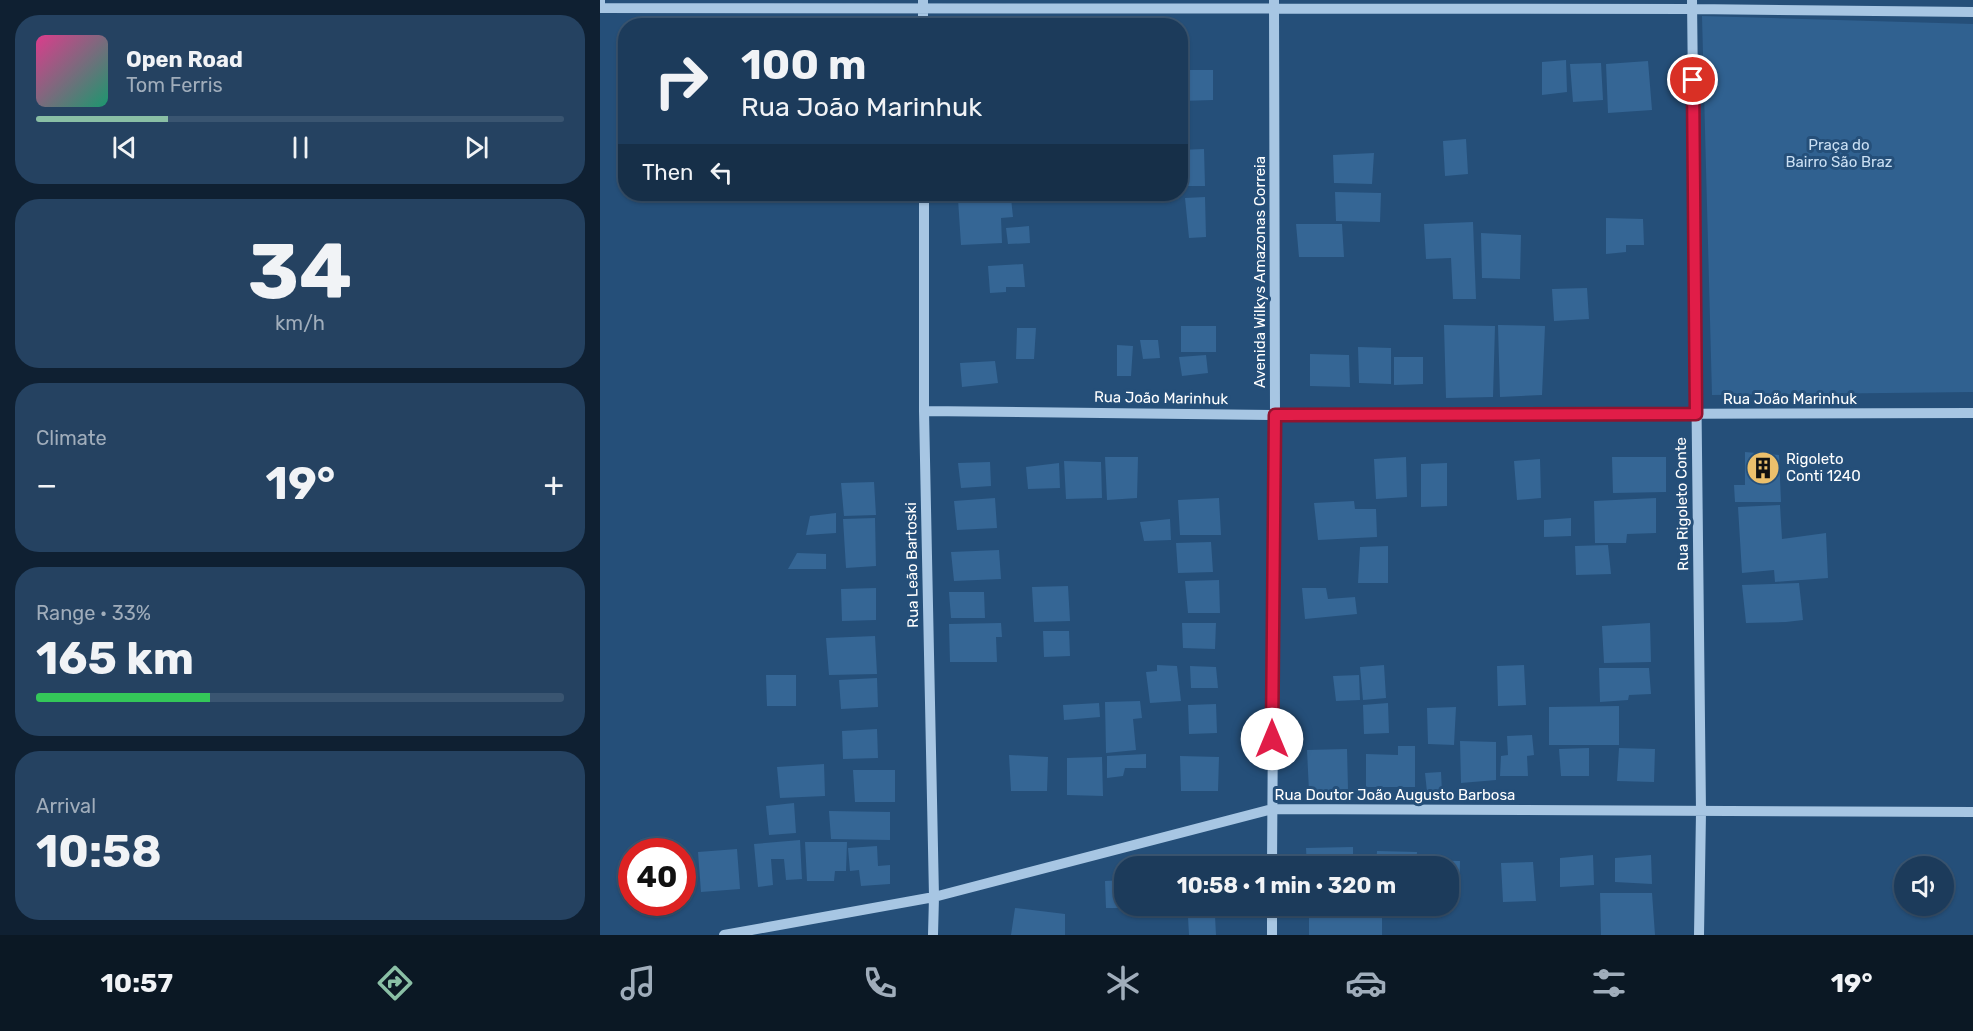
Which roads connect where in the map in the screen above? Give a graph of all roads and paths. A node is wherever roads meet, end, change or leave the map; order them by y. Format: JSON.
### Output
{"nodes":[{"id":1,"x":600,"y":0,"type":"edge"},
{"id":2,"x":1692,"y":4,"type":"edge"},
{"id":3,"x":923,"y":5,"type":"edge"},
{"id":4,"x":1274,"y":5,"type":"edge"},
{"id":5,"x":600,"y":8,"type":"edge"},
{"id":6,"x":1973,"y":12,"type":"edge"},
{"id":7,"x":924,"y":201,"type":"edge"},
{"id":8,"x":924,"y":411,"type":"junction"},
{"id":9,"x":1973,"y":413,"type":"edge"},
{"id":10,"x":1696,"y":414,"type":"junction"},
{"id":11,"x":1275,"y":415,"type":"junction"},
{"id":12,"x":1272,"y":809,"type":"junction"},
{"id":13,"x":1701,"y":812,"type":"junction"},
{"id":14,"x":1973,"y":812,"type":"edge"},
{"id":15,"x":1272,"y":856,"type":"edge"},
{"id":16,"x":934,"y":897,"type":"junction"},
{"id":17,"x":1272,"y":916,"type":"edge"},
{"id":18,"x":724,"y":935,"type":"edge"},
{"id":19,"x":933,"y":935,"type":"edge"},
{"id":20,"x":1272,"y":935,"type":"edge"},
{"id":21,"x":1699,"y":935,"type":"edge"}],
"edges":[{"from":1,"to":5,"type":"street"},
{"from":2,"to":4,"type":"street"},
{"from":2,"to":6,"type":"street"},
{"from":2,"to":10,"type":"street","name":"Rua Rigoleto Conte"},
{"from":3,"to":4,"type":"street"},
{"from":3,"to":5,"type":"street"},
{"from":4,"to":11,"type":"street","name":"Avenida Wilkys Amazonas Correia"},
{"from":7,"to":8,"type":"street","name":"Rua Leão Bartoski"},
{"from":8,"to":11,"type":"street","name":"Rua João Marinhuk"},
{"from":8,"to":16,"type":"street","name":"Rua Leão Bartoski"},
{"from":9,"to":10,"type":"street","name":"Rua João Marinhuk"},
{"from":10,"to":11,"type":"street","name":"Rua João Marinhuk"},
{"from":10,"to":13,"type":"street","name":"Rua Rigoleto Conte"},
{"from":11,"to":12,"type":"street","name":"Avenida Wilkys Amazonas Correia"},
{"from":12,"to":13,"type":"street","name":"Rua Doutor João Augusto Barbosa"},
{"from":12,"to":15,"type":"street","name":"Avenida Wilkys Amazonas Correia"},
{"from":12,"to":16,"type":"street","name":"Rua Doutor João Augusto Barbosa"},
{"from":13,"to":14,"type":"street","name":"Rua Doutor João Augusto Barbosa"},
{"from":13,"to":21,"type":"street","name":"Rua Rigoleto Conte"},
{"from":16,"to":18,"type":"street","name":"Rua Doutor João Augusto Barbosa"},
{"from":16,"to":19,"type":"street","name":"Rua Leão Bartoski"},
{"from":17,"to":20,"type":"street"}]}
